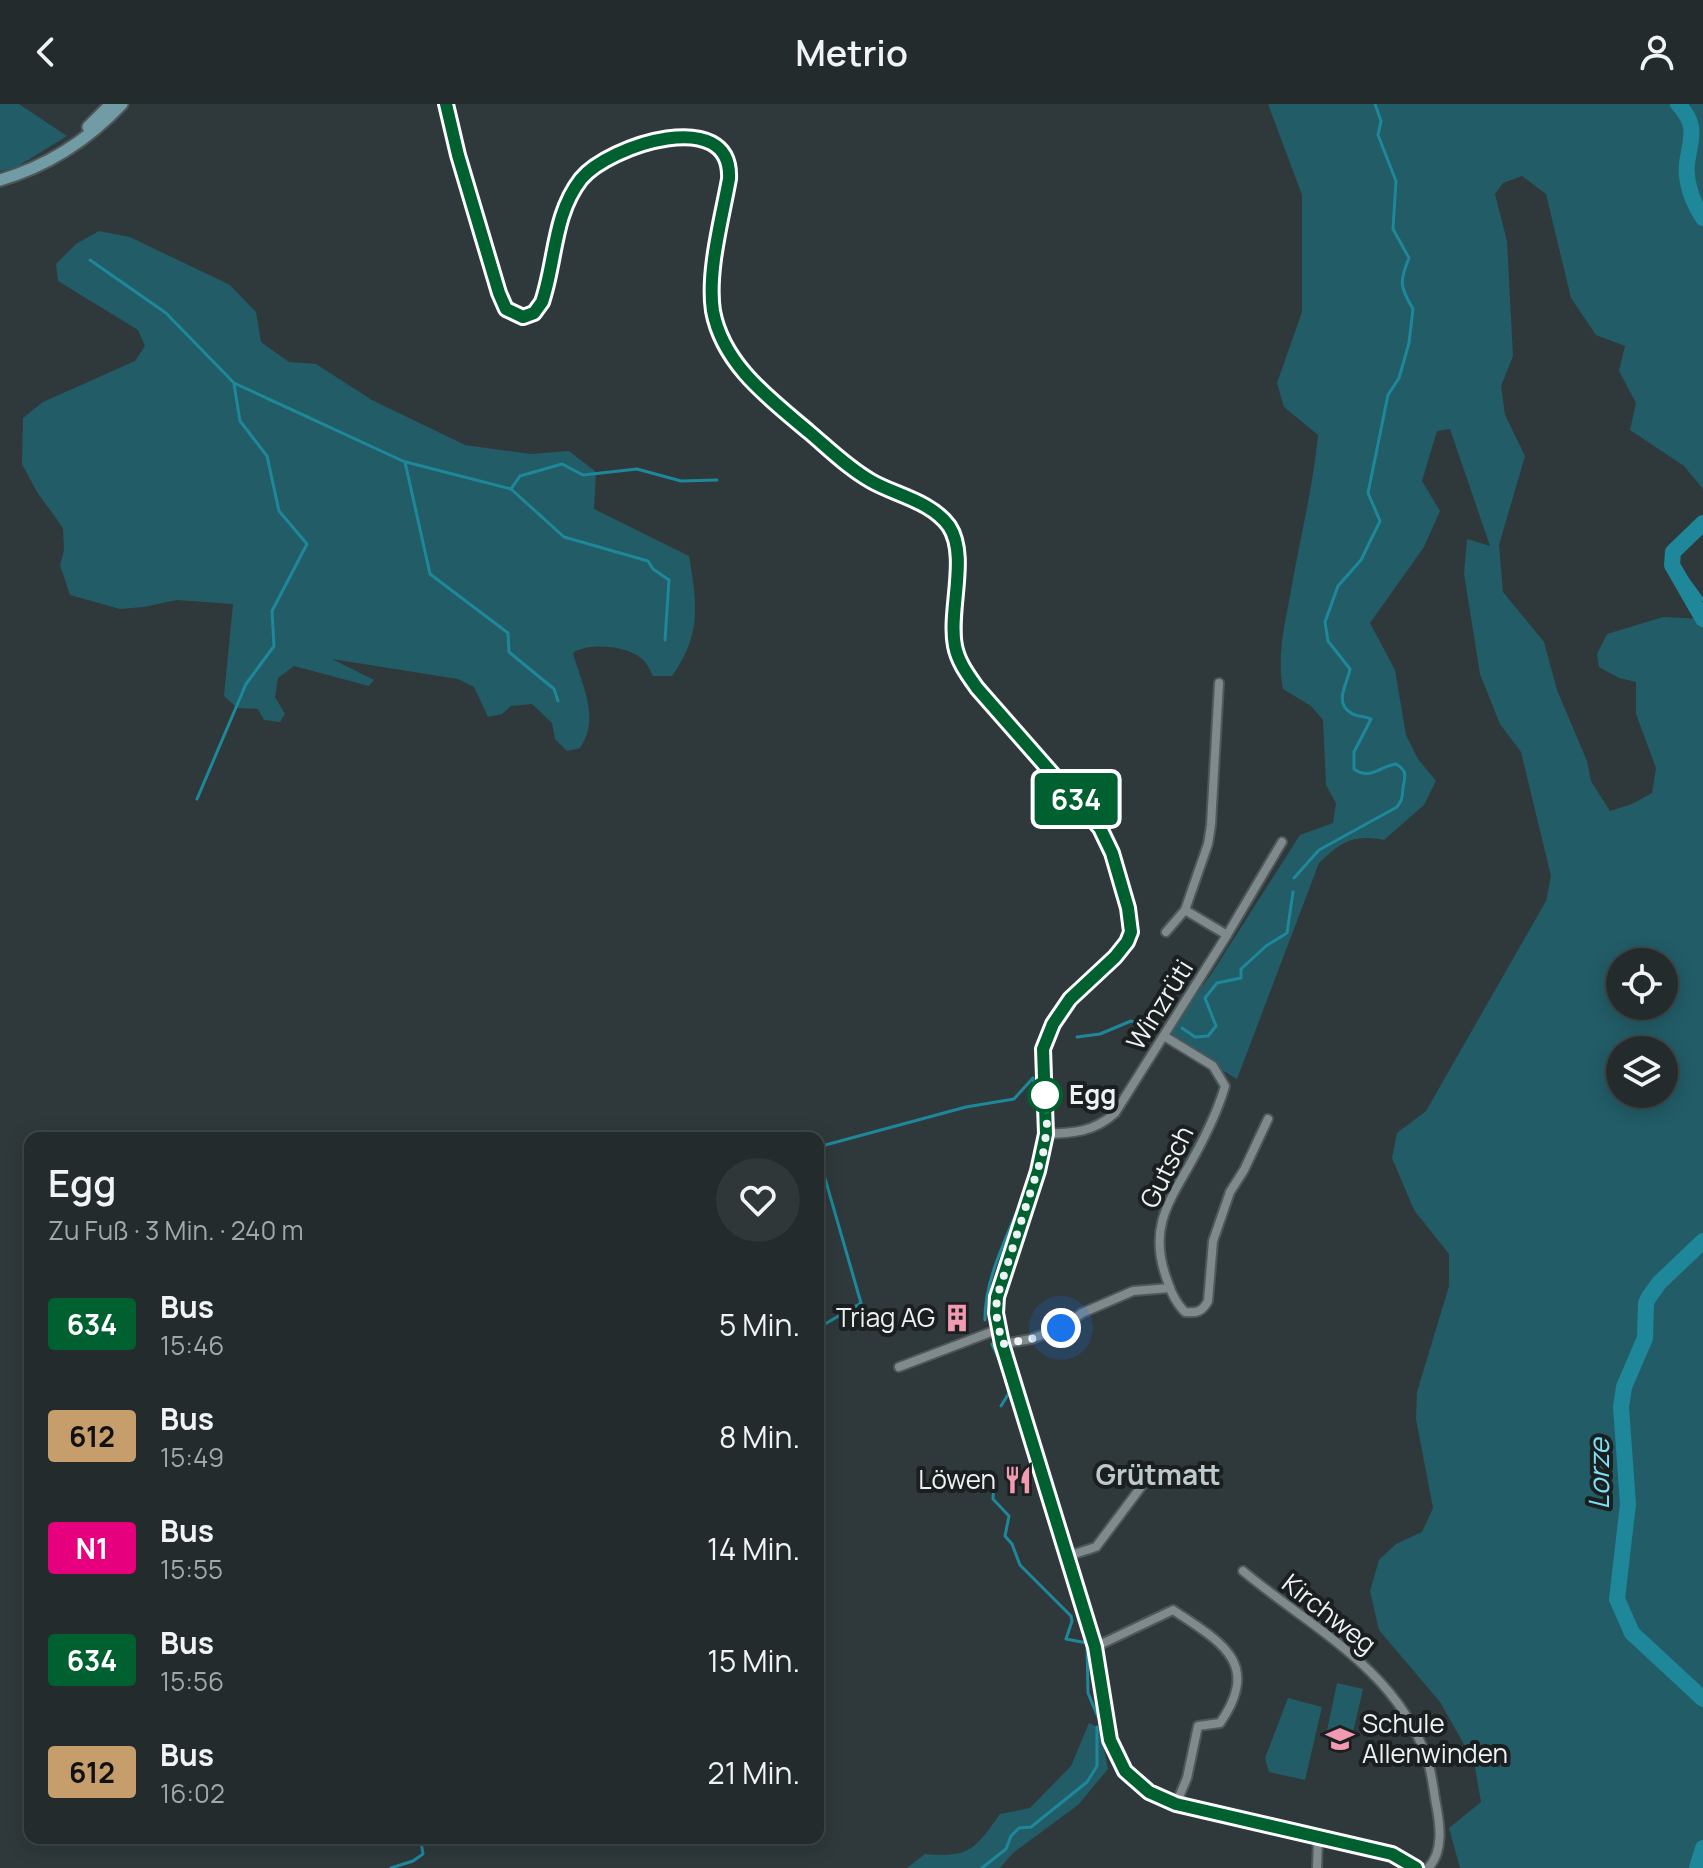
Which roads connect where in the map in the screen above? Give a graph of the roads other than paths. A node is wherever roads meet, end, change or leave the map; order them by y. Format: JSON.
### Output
{"nodes":[{"id":1,"x":111,"y":104,"type":"edge"},
{"id":2,"x":122,"y":104,"type":"edge"},
{"id":3,"x":446,"y":104,"type":"edge"},
{"id":4,"x":15,"y":176,"type":"junction"},
{"id":5,"x":0,"y":180,"type":"edge"},
{"id":6,"x":1219,"y":683,"type":"dead end"},
{"id":7,"x":1282,"y":842,"type":"dead end"},
{"id":8,"x":1185,"y":910,"type":"junction"},
{"id":9,"x":1166,"y":932,"type":"dead end"},
{"id":10,"x":1227,"y":935,"type":"junction"},
{"id":11,"x":1164,"y":1036,"type":"junction"},
{"id":12,"x":1268,"y":1119,"type":"dead end"},
{"id":13,"x":1046,"y":1134,"type":"junction"},
{"id":14,"x":1170,"y":1288,"type":"junction"},
{"id":15,"x":999,"y":1329,"type":"junction"},
{"id":16,"x":1002,"y":1344,"type":"junction"},
{"id":17,"x":899,"y":1367,"type":"dead end"},
{"id":18,"x":1147,"y":1479,"type":"dead end"},
{"id":19,"x":1068,"y":1556,"type":"junction"},
{"id":20,"x":1243,"y":1571,"type":"dead end"},
{"id":21,"x":1095,"y":1647,"type":"junction"},
{"id":22,"x":1176,"y":1804,"type":"junction"},
{"id":23,"x":1318,"y":1838,"type":"junction"},
{"id":24,"x":1317,"y":1868,"type":"edge"},
{"id":25,"x":1415,"y":1868,"type":"edge"},
{"id":26,"x":1428,"y":1868,"type":"edge"}],
"edges":[{"from":1,"to":4,"type":"street"},
{"from":2,"to":4,"type":"street"},
{"from":3,"to":13,"type":"street"},
{"from":4,"to":5,"type":"street"},
{"from":6,"to":8,"type":"street"},
{"from":7,"to":10,"type":"street","name":"Winzrüti"},
{"from":8,"to":9,"type":"street"},
{"from":8,"to":10,"type":"street"},
{"from":10,"to":11,"type":"street","name":"Winzrüti"},
{"from":11,"to":13,"type":"street","name":"Winzrüti"},
{"from":11,"to":14,"type":"street","name":"Gutsch"},
{"from":12,"to":14,"type":"street"},
{"from":13,"to":15,"type":"street"},
{"from":14,"to":16,"type":"street"},
{"from":15,"to":16,"type":"street"},
{"from":15,"to":17,"type":"street"},
{"from":16,"to":19,"type":"street"},
{"from":18,"to":19,"type":"street"},
{"from":19,"to":21,"type":"street"},
{"from":20,"to":26,"type":"street","name":"Kirchweg"},
{"from":21,"to":22,"type":"street"},
{"from":21,"to":22,"type":"street"},
{"from":22,"to":23,"type":"street"},
{"from":23,"to":24,"type":"street"},
{"from":23,"to":25,"type":"street"}]}
